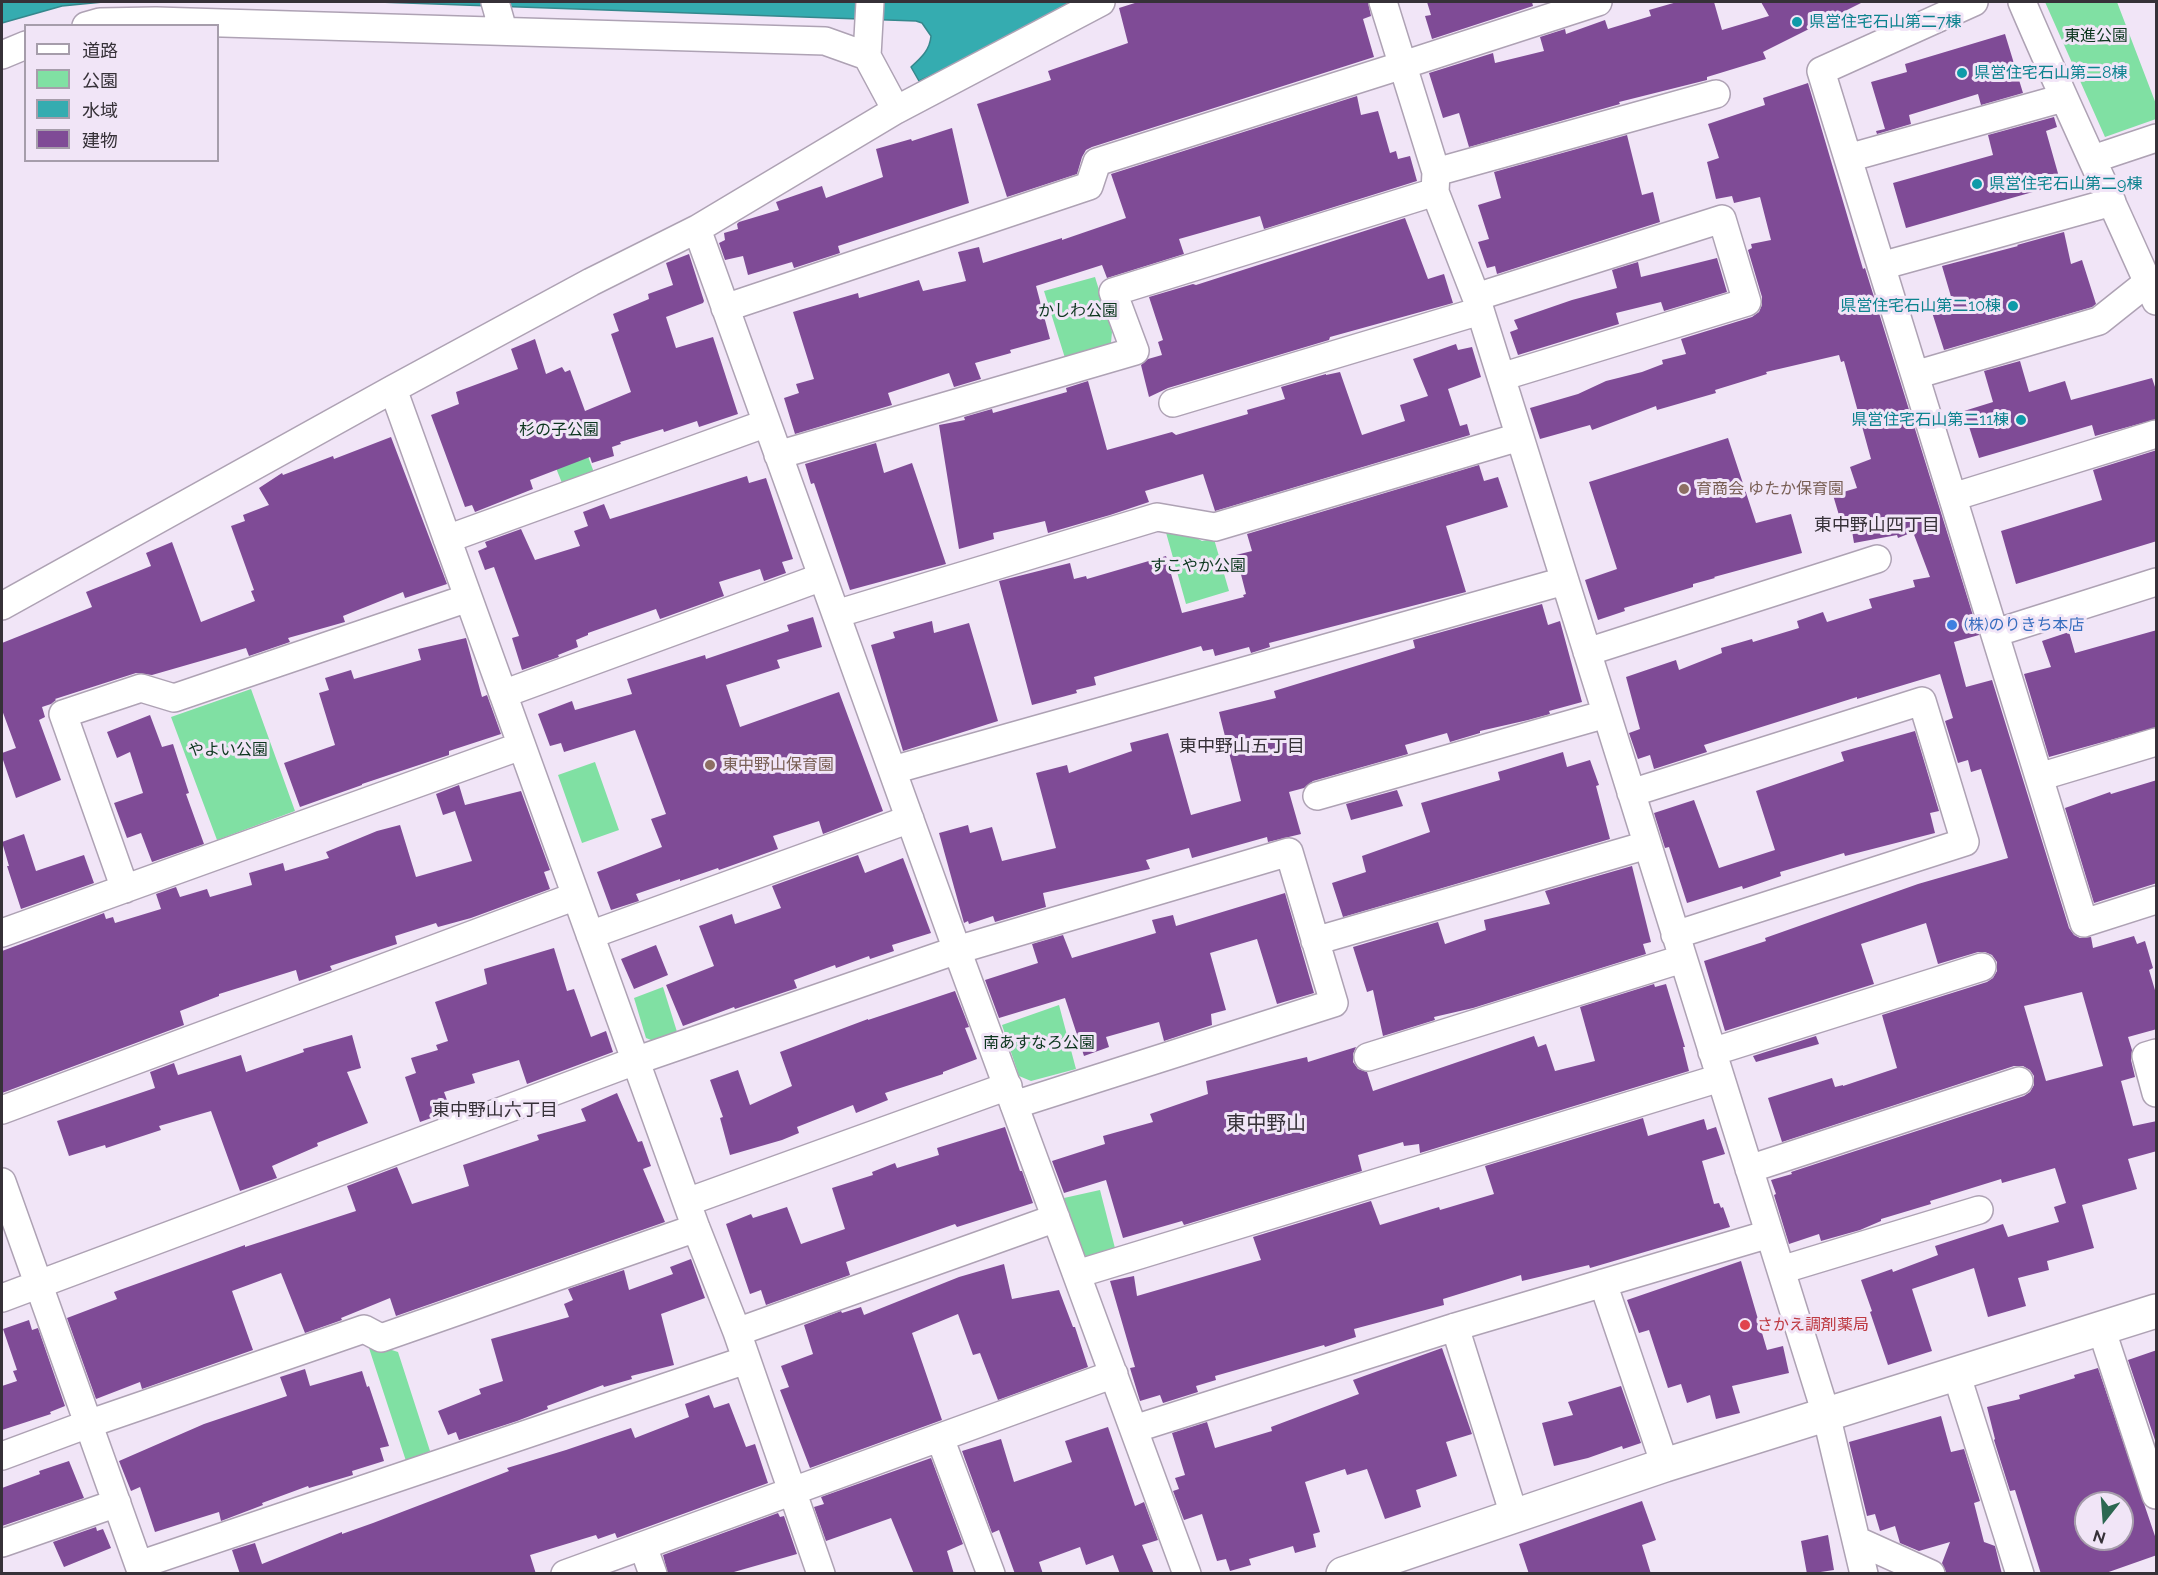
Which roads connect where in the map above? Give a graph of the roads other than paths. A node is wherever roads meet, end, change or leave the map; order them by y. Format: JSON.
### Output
{"nodes":[{"id":1,"x":1101,"y":2,"type":"edge"},
{"id":2,"x":1383,"y":2,"type":"edge"},
{"id":3,"x":1598,"y":2,"type":"edge"},
{"id":4,"x":1974,"y":2,"type":"edge"},
{"id":5,"x":2022,"y":2,"type":"edge"},
{"id":6,"x":870,"y":14,"type":"edge"},
{"id":7,"x":499,"y":15,"type":"edge"},
{"id":8,"x":93,"y":24,"type":"edge"},
{"id":9,"x":24,"y":46,"type":"edge"},
{"id":10,"x":2,"y":55,"type":"edge"},
{"id":11,"x":867,"y":56,"type":"junction"},
{"id":12,"x":1403,"y":66,"type":"junction"},
{"id":13,"x":1716,"y":94,"type":"dead end"},
{"id":14,"x":2062,"y":98,"type":"junction"},
{"id":15,"x":897,"y":110,"type":"junction"},
{"id":16,"x":2157,"y":138,"type":"edge"},
{"id":17,"x":1848,"y":158,"type":"junction"},
{"id":18,"x":2093,"y":159,"type":"junction"},
{"id":19,"x":1436,"y":182,"type":"junction"},
{"id":20,"x":2112,"y":202,"type":"junction"},
{"id":21,"x":697,"y":229,"type":"junction"},
{"id":22,"x":1881,"y":266,"type":"junction"},
{"id":23,"x":2152,"y":292,"type":"edge"},
{"id":24,"x":1478,"y":304,"type":"junction"},
{"id":25,"x":725,"y":308,"type":"junction"},
{"id":26,"x":1915,"y":375,"type":"junction"},
{"id":27,"x":1501,"y":377,"type":"junction"},
{"id":28,"x":393,"y":388,"type":"junction"},
{"id":29,"x":1173,"y":403,"type":"dead end"},
{"id":30,"x":767,"y":423,"type":"junction"},
{"id":31,"x":2157,"y":434,"type":"edge"},
{"id":32,"x":1519,"y":437,"type":"junction"},
{"id":33,"x":778,"y":455,"type":"junction"},
{"id":34,"x":1953,"y":497,"type":"junction"},
{"id":35,"x":447,"y":539,"type":"junction"},
{"id":36,"x":1877,"y":559,"type":"dead end"},
{"id":37,"x":822,"y":577,"type":"junction"},
{"id":38,"x":1564,"y":581,"type":"junction"},
{"id":39,"x":2157,"y":582,"type":"edge"},
{"id":40,"x":468,"y":598,"type":"junction"},
{"id":41,"x":2,"y":606,"type":"edge"},
{"id":42,"x":836,"y":614,"type":"junction"},
{"id":43,"x":1995,"y":633,"type":"junction"},
{"id":44,"x":1587,"y":652,"type":"junction"},
{"id":45,"x":503,"y":694,"type":"junction"},
{"id":46,"x":1606,"y":714,"type":"junction"},
{"id":47,"x":2157,"y":742,"type":"edge"},
{"id":48,"x":521,"y":746,"type":"junction"},
{"id":49,"x":893,"y":770,"type":"junction"},
{"id":50,"x":2039,"y":777,"type":"junction"},
{"id":51,"x":1631,"y":793,"type":"junction"},
{"id":52,"x":1317,"y":796,"type":"dead end"},
{"id":53,"x":910,"y":819,"type":"junction"},
{"id":54,"x":1647,"y":844,"type":"junction"},
{"id":55,"x":125,"y":889,"type":"junction"},
{"id":56,"x":576,"y":896,"type":"junction"},
{"id":57,"x":2157,"y":900,"type":"edge"},
{"id":58,"x":2,"y":933,"type":"edge"},
{"id":59,"x":590,"y":934,"type":"junction"},
{"id":60,"x":1315,"y":941,"type":"junction"},
{"id":61,"x":1679,"y":947,"type":"junction"},
{"id":62,"x":957,"y":950,"type":"junction"},
{"id":63,"x":1982,"y":967,"type":"dead end"},
{"id":64,"x":1712,"y":1053,"type":"junction"},
{"id":65,"x":2157,"y":1053,"type":"edge"},
{"id":66,"x":1368,"y":1057,"type":"dead end"},
{"id":67,"x":635,"y":1061,"type":"junction"},
{"id":68,"x":1720,"y":1078,"type":"junction"},
{"id":69,"x":2019,"y":1081,"type":"dead end"},
{"id":70,"x":2157,"y":1093,"type":"edge"},
{"id":71,"x":1011,"y":1096,"type":"junction"},
{"id":72,"x":2,"y":1110,"type":"edge"},
{"id":73,"x":1749,"y":1169,"type":"junction"},
{"id":74,"x":2,"y":1182,"type":"edge"},
{"id":75,"x":687,"y":1202,"type":"junction"},
{"id":76,"x":1979,"y":1210,"type":"dead end"},
{"id":77,"x":1056,"y":1218,"type":"junction"},
{"id":78,"x":696,"y":1228,"type":"junction"},
{"id":79,"x":1769,"y":1234,"type":"junction"},
{"id":80,"x":1781,"y":1270,"type":"junction"},
{"id":81,"x":1077,"y":1274,"type":"junction"},
{"id":82,"x":1603,"y":1283,"type":"junction"},
{"id":83,"x":39,"y":1284,"type":"junction"},
{"id":84,"x":2,"y":1298,"type":"edge"},
{"id":85,"x":2157,"y":1311,"type":"edge"},
{"id":86,"x":1455,"y":1327,"type":"junction"},
{"id":87,"x":2101,"y":1328,"type":"junction"},
{"id":88,"x":737,"y":1332,"type":"junction"},
{"id":89,"x":746,"y":1360,"type":"junction"},
{"id":90,"x":1956,"y":1373,"type":"junction"},
{"id":91,"x":1114,"y":1374,"type":"junction"},
{"id":92,"x":1826,"y":1414,"type":"junction"},
{"id":93,"x":88,"y":1424,"type":"junction"},
{"id":94,"x":1134,"y":1429,"type":"junction"},
{"id":95,"x":940,"y":1438,"type":"junction"},
{"id":96,"x":2,"y":1456,"type":"edge"},
{"id":97,"x":1665,"y":1465,"type":"junction"},
{"id":98,"x":792,"y":1492,"type":"junction"},
{"id":99,"x":2157,"y":1495,"type":"edge"},
{"id":100,"x":117,"y":1503,"type":"junction"},
{"id":101,"x":1514,"y":1515,"type":"junction"},
{"id":102,"x":1858,"y":1541,"type":"junction"},
{"id":103,"x":2,"y":1543,"type":"edge"},
{"id":104,"x":643,"y":1546,"type":"junction"},
{"id":105,"x":141,"y":1569,"type":"edge"},
{"id":106,"x":566,"y":1574,"type":"edge"},
{"id":107,"x":653,"y":1574,"type":"edge"},
{"id":108,"x":821,"y":1574,"type":"edge"},
{"id":109,"x":991,"y":1574,"type":"edge"},
{"id":110,"x":1187,"y":1574,"type":"edge"},
{"id":111,"x":1343,"y":1574,"type":"edge"},
{"id":112,"x":1864,"y":1574,"type":"edge"},
{"id":113,"x":1931,"y":1574,"type":"edge"},
{"id":114,"x":2020,"y":1574,"type":"edge"}],
"edges":[{"from":1,"to":15,"type":"street"},
{"from":2,"to":12,"type":"street"},
{"from":3,"to":12,"type":"street"},
{"from":4,"to":17,"type":"street"},
{"from":5,"to":14,"type":"street"},
{"from":6,"to":11,"type":"street"},
{"from":7,"to":8,"type":"street"},
{"from":7,"to":11,"type":"street"},
{"from":9,"to":10,"type":"street"},
{"from":11,"to":15,"type":"street"},
{"from":12,"to":19,"type":"street"},
{"from":12,"to":25,"type":"street"},
{"from":13,"to":19,"type":"street"},
{"from":14,"to":17,"type":"street"},
{"from":14,"to":18,"type":"street"},
{"from":15,"to":21,"type":"street"},
{"from":16,"to":18,"type":"street"},
{"from":17,"to":22,"type":"street"},
{"from":18,"to":20,"type":"street"},
{"from":19,"to":24,"type":"street"},
{"from":19,"to":33,"type":"street"},
{"from":20,"to":22,"type":"street"},
{"from":20,"to":23,"type":"street"},
{"from":21,"to":25,"type":"street"},
{"from":21,"to":28,"type":"street"},
{"from":22,"to":26,"type":"street"},
{"from":23,"to":26,"type":"street"},
{"from":24,"to":27,"type":"street"},
{"from":24,"to":27,"type":"street"},
{"from":24,"to":29,"type":"street"},
{"from":25,"to":30,"type":"street"},
{"from":26,"to":34,"type":"street"},
{"from":27,"to":32,"type":"street"},
{"from":28,"to":35,"type":"street"},
{"from":28,"to":41,"type":"street"},
{"from":30,"to":33,"type":"street"},
{"from":30,"to":35,"type":"street"},
{"from":31,"to":34,"type":"street"},
{"from":32,"to":38,"type":"street"},
{"from":32,"to":42,"type":"street"},
{"from":33,"to":37,"type":"street"},
{"from":34,"to":43,"type":"street"},
{"from":35,"to":40,"type":"street"},
{"from":36,"to":44,"type":"street"},
{"from":37,"to":42,"type":"street"},
{"from":37,"to":45,"type":"street"},
{"from":38,"to":44,"type":"street"},
{"from":38,"to":49,"type":"street"},
{"from":39,"to":43,"type":"street"},
{"from":40,"to":45,"type":"street"},
{"from":40,"to":55,"type":"street"},
{"from":42,"to":49,"type":"street"},
{"from":43,"to":50,"type":"street"},
{"from":44,"to":46,"type":"street"},
{"from":45,"to":48,"type":"street"},
{"from":46,"to":51,"type":"street"},
{"from":46,"to":52,"type":"street"},
{"from":47,"to":50,"type":"street"},
{"from":48,"to":55,"type":"street"},
{"from":48,"to":56,"type":"street"},
{"from":49,"to":53,"type":"street"},
{"from":50,"to":57,"type":"street"},
{"from":51,"to":54,"type":"street"},
{"from":51,"to":61,"type":"street"},
{"from":53,"to":59,"type":"street"},
{"from":53,"to":62,"type":"street"},
{"from":54,"to":60,"type":"street"},
{"from":54,"to":61,"type":"street"},
{"from":55,"to":58,"type":"street"},
{"from":56,"to":59,"type":"street"},
{"from":56,"to":72,"type":"street"},
{"from":59,"to":67,"type":"street"},
{"from":60,"to":62,"type":"street"},
{"from":60,"to":71,"type":"street"},
{"from":61,"to":64,"type":"street"},
{"from":61,"to":66,"type":"street"},
{"from":62,"to":67,"type":"street"},
{"from":62,"to":71,"type":"street"},
{"from":63,"to":64,"type":"street"},
{"from":64,"to":68,"type":"street"},
{"from":65,"to":70,"type":"street"},
{"from":67,"to":75,"type":"street"},
{"from":67,"to":83,"type":"street"},
{"from":68,"to":73,"type":"street"},
{"from":68,"to":81,"type":"street"},
{"from":69,"to":73,"type":"street"},
{"from":71,"to":75,"type":"street"},
{"from":71,"to":77,"type":"street"},
{"from":73,"to":79,"type":"street"},
{"from":74,"to":83,"type":"street"},
{"from":75,"to":78,"type":"street"},
{"from":76,"to":80,"type":"street"},
{"from":77,"to":81,"type":"street"},
{"from":77,"to":88,"type":"street"},
{"from":78,"to":88,"type":"street"},
{"from":78,"to":93,"type":"street"},
{"from":79,"to":80,"type":"street"},
{"from":79,"to":82,"type":"street"},
{"from":80,"to":92,"type":"street"},
{"from":81,"to":91,"type":"street"},
{"from":82,"to":86,"type":"street"},
{"from":82,"to":97,"type":"street"},
{"from":83,"to":84,"type":"street"},
{"from":83,"to":93,"type":"street"},
{"from":85,"to":87,"type":"street"},
{"from":86,"to":94,"type":"street"},
{"from":86,"to":101,"type":"street"},
{"from":87,"to":90,"type":"street"},
{"from":87,"to":99,"type":"street"},
{"from":88,"to":89,"type":"street"},
{"from":89,"to":98,"type":"street"},
{"from":89,"to":105,"type":"street"},
{"from":90,"to":92,"type":"street"},
{"from":90,"to":114,"type":"street"},
{"from":91,"to":94,"type":"street"},
{"from":91,"to":95,"type":"street"},
{"from":92,"to":97,"type":"street"},
{"from":92,"to":102,"type":"street"},
{"from":93,"to":96,"type":"street"},
{"from":93,"to":100,"type":"street"},
{"from":94,"to":110,"type":"street"},
{"from":95,"to":98,"type":"street"},
{"from":95,"to":109,"type":"street"},
{"from":97,"to":101,"type":"street"},
{"from":98,"to":104,"type":"street"},
{"from":98,"to":108,"type":"street"},
{"from":100,"to":103,"type":"street"},
{"from":100,"to":105,"type":"street"},
{"from":101,"to":111,"type":"street"},
{"from":102,"to":112,"type":"street"},
{"from":102,"to":113,"type":"street"},
{"from":104,"to":106,"type":"street"},
{"from":104,"to":107,"type":"street"}]}
